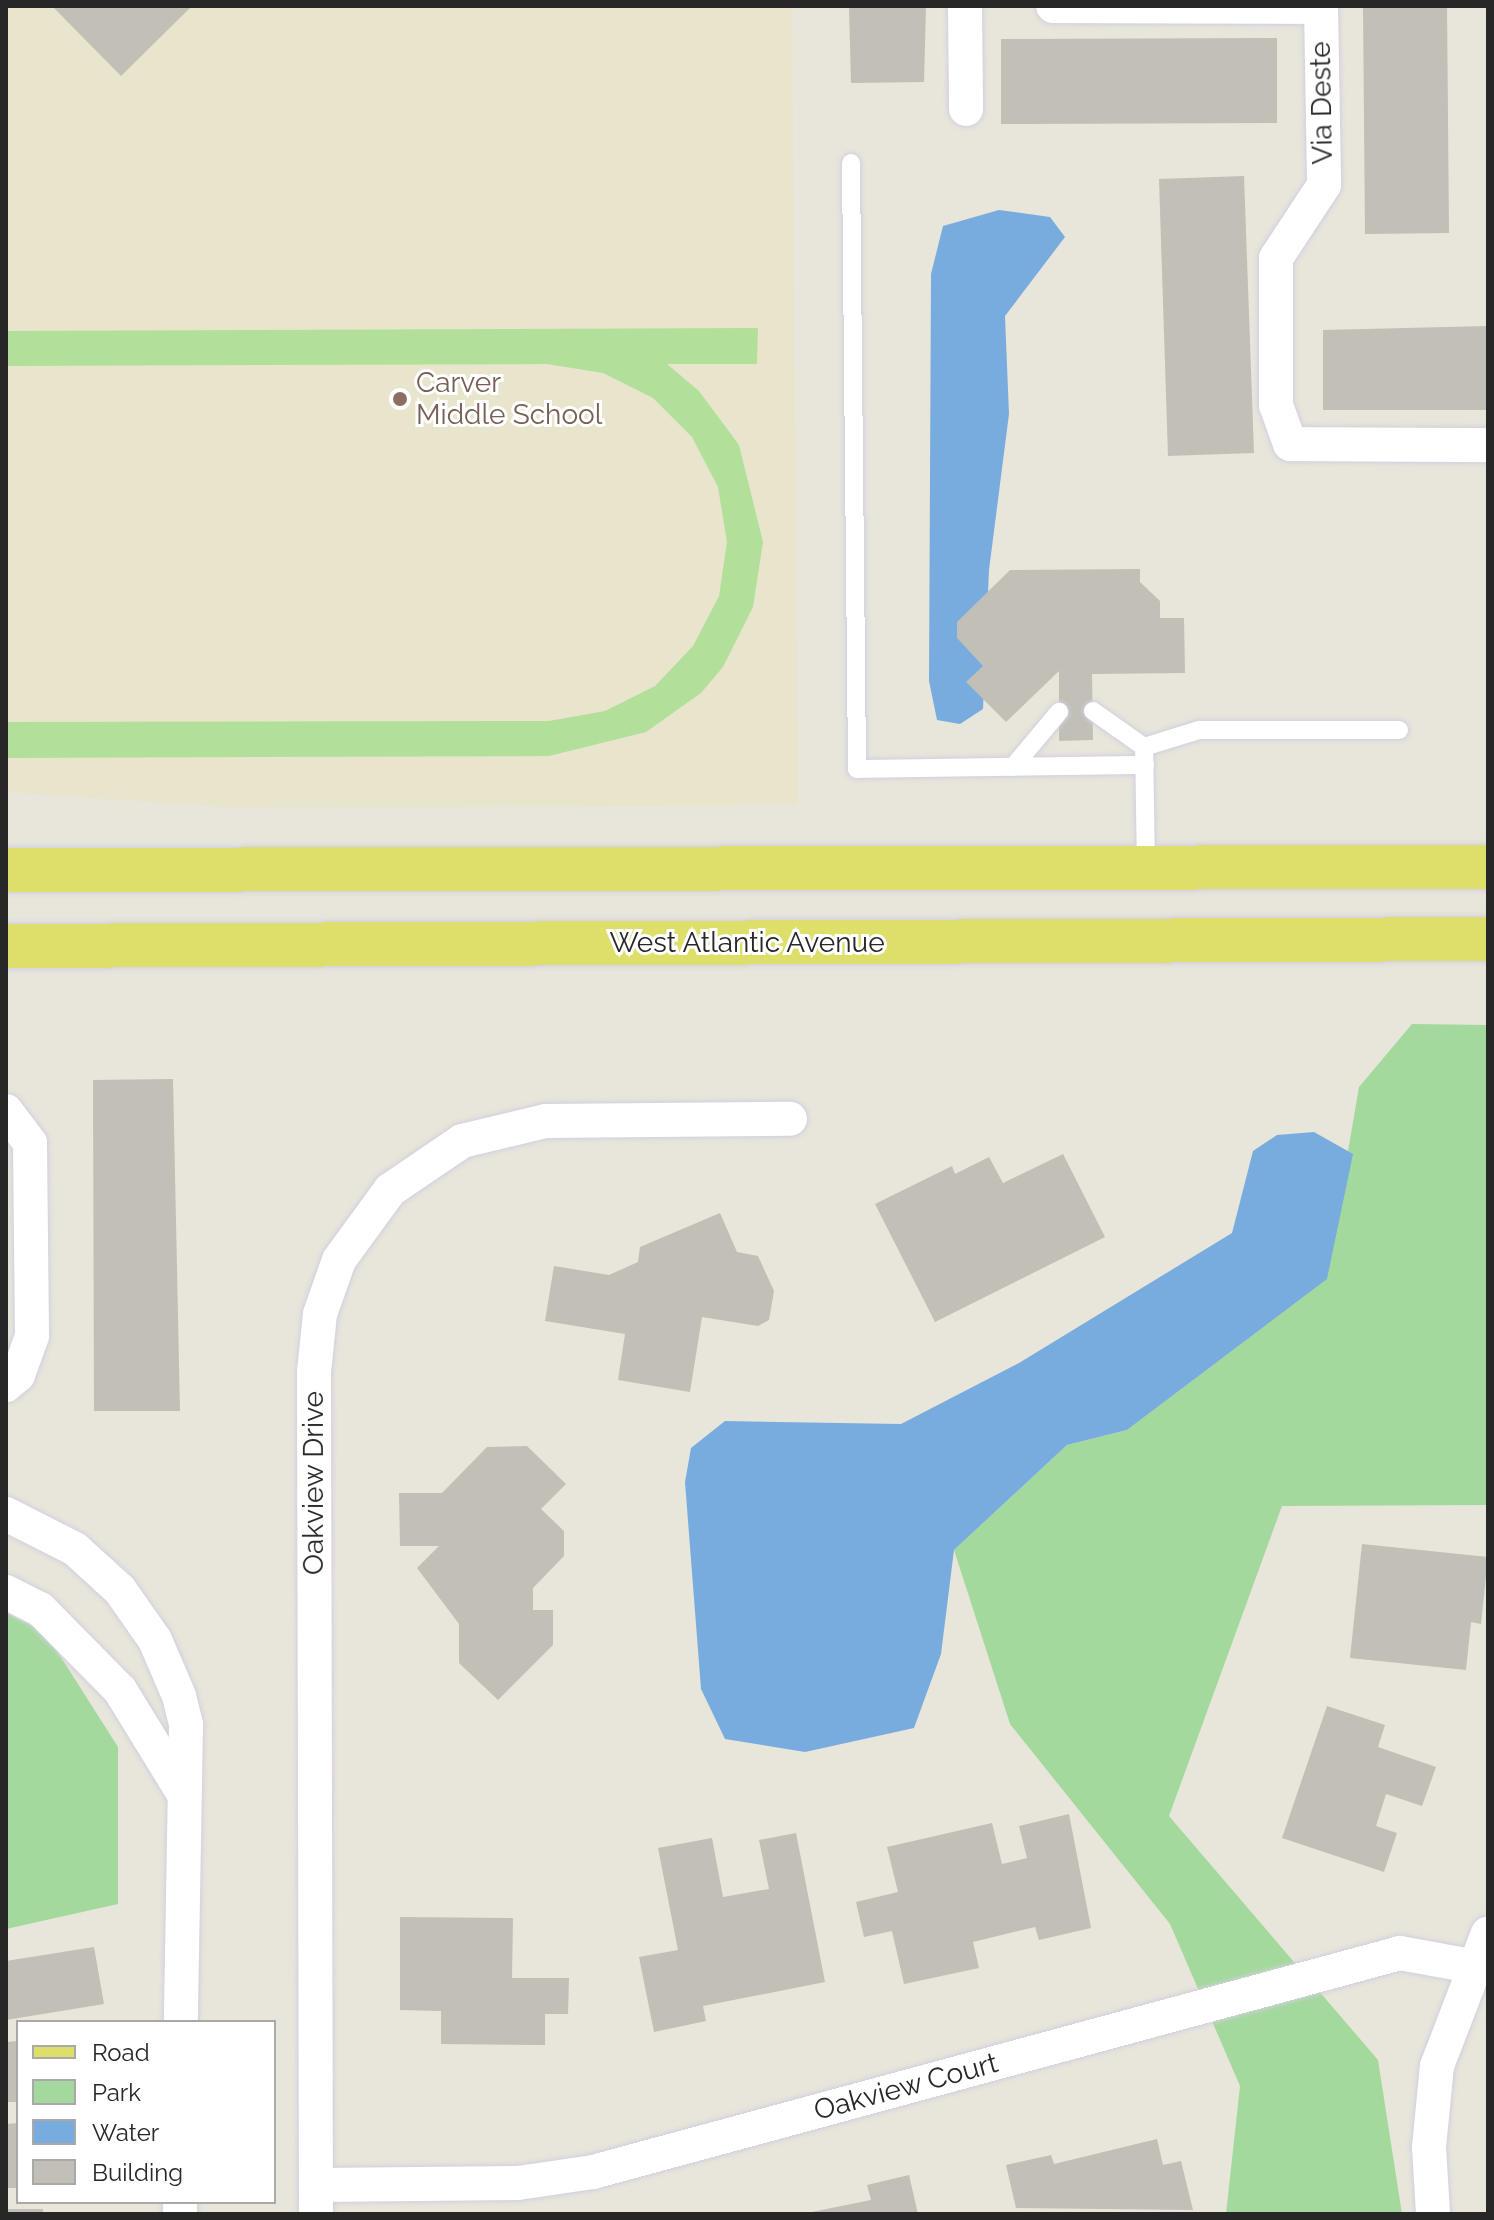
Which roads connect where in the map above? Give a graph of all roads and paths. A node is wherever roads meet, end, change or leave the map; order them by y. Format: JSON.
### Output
{"nodes":[{"id":1,"x":965,"y":6,"type":"edge"},
{"id":2,"x":1053,"y":6,"type":"edge"},
{"id":3,"x":1321,"y":6,"type":"edge"},
{"id":4,"x":966,"y":109,"type":"dead end"},
{"id":5,"x":851,"y":163,"type":"dead end"},
{"id":6,"x":1488,"y":445,"type":"edge"},
{"id":7,"x":1093,"y":711,"type":"dead end"},
{"id":8,"x":1059,"y":712,"type":"dead end"},
{"id":9,"x":1399,"y":730,"type":"dead end"},
{"id":10,"x":1144,"y":756,"type":"junction"},
{"id":11,"x":1013,"y":767,"type":"junction"},
{"id":12,"x":1488,"y":867,"type":"edge"},
{"id":13,"x":1146,"y":869,"type":"junction"},
{"id":14,"x":6,"y":870,"type":"edge"},
{"id":15,"x":1488,"y":939,"type":"edge"},
{"id":16,"x":6,"y":946,"type":"edge"},
{"id":17,"x":6,"y":1111,"type":"edge"},
{"id":18,"x":790,"y":1119,"type":"dead end"},
{"id":19,"x":6,"y":1385,"type":"edge"},
{"id":20,"x":6,"y":1514,"type":"edge"},
{"id":21,"x":6,"y":1592,"type":"edge"},
{"id":22,"x":182,"y":1791,"type":"junction"},
{"id":23,"x":1488,"y":1933,"type":"edge"},
{"id":24,"x":1482,"y":1967,"type":"edge"},
{"id":25,"x":181,"y":2020,"type":"edge"},
{"id":26,"x":316,"y":2200,"type":"edge"},
{"id":27,"x":1433,"y":2214,"type":"edge"}],
"edges":[{"from":1,"to":4,"type":"street"},
{"from":2,"to":3,"type":"street","name":"Via Deste"},
{"from":3,"to":6,"type":"street","name":"Via Deste"},
{"from":5,"to":11,"type":"lane"},
{"from":7,"to":10,"type":"lane"},
{"from":8,"to":11,"type":"lane"},
{"from":9,"to":10,"type":"lane"},
{"from":10,"to":11,"type":"lane"},
{"from":10,"to":13,"type":"lane"},
{"from":12,"to":13,"type":"main road"},
{"from":13,"to":14,"type":"main road"},
{"from":15,"to":16,"type":"main road","name":"West Atlantic Avenue"},
{"from":17,"to":19,"type":"street"},
{"from":18,"to":26,"type":"street","name":"Oakview Drive"},
{"from":20,"to":22,"type":"street"},
{"from":21,"to":22,"type":"street"},
{"from":22,"to":25,"type":"street"},
{"from":23,"to":24,"type":"street"},
{"from":24,"to":26,"type":"street","name":"Oakview Court"},
{"from":24,"to":27,"type":"street"}]}
